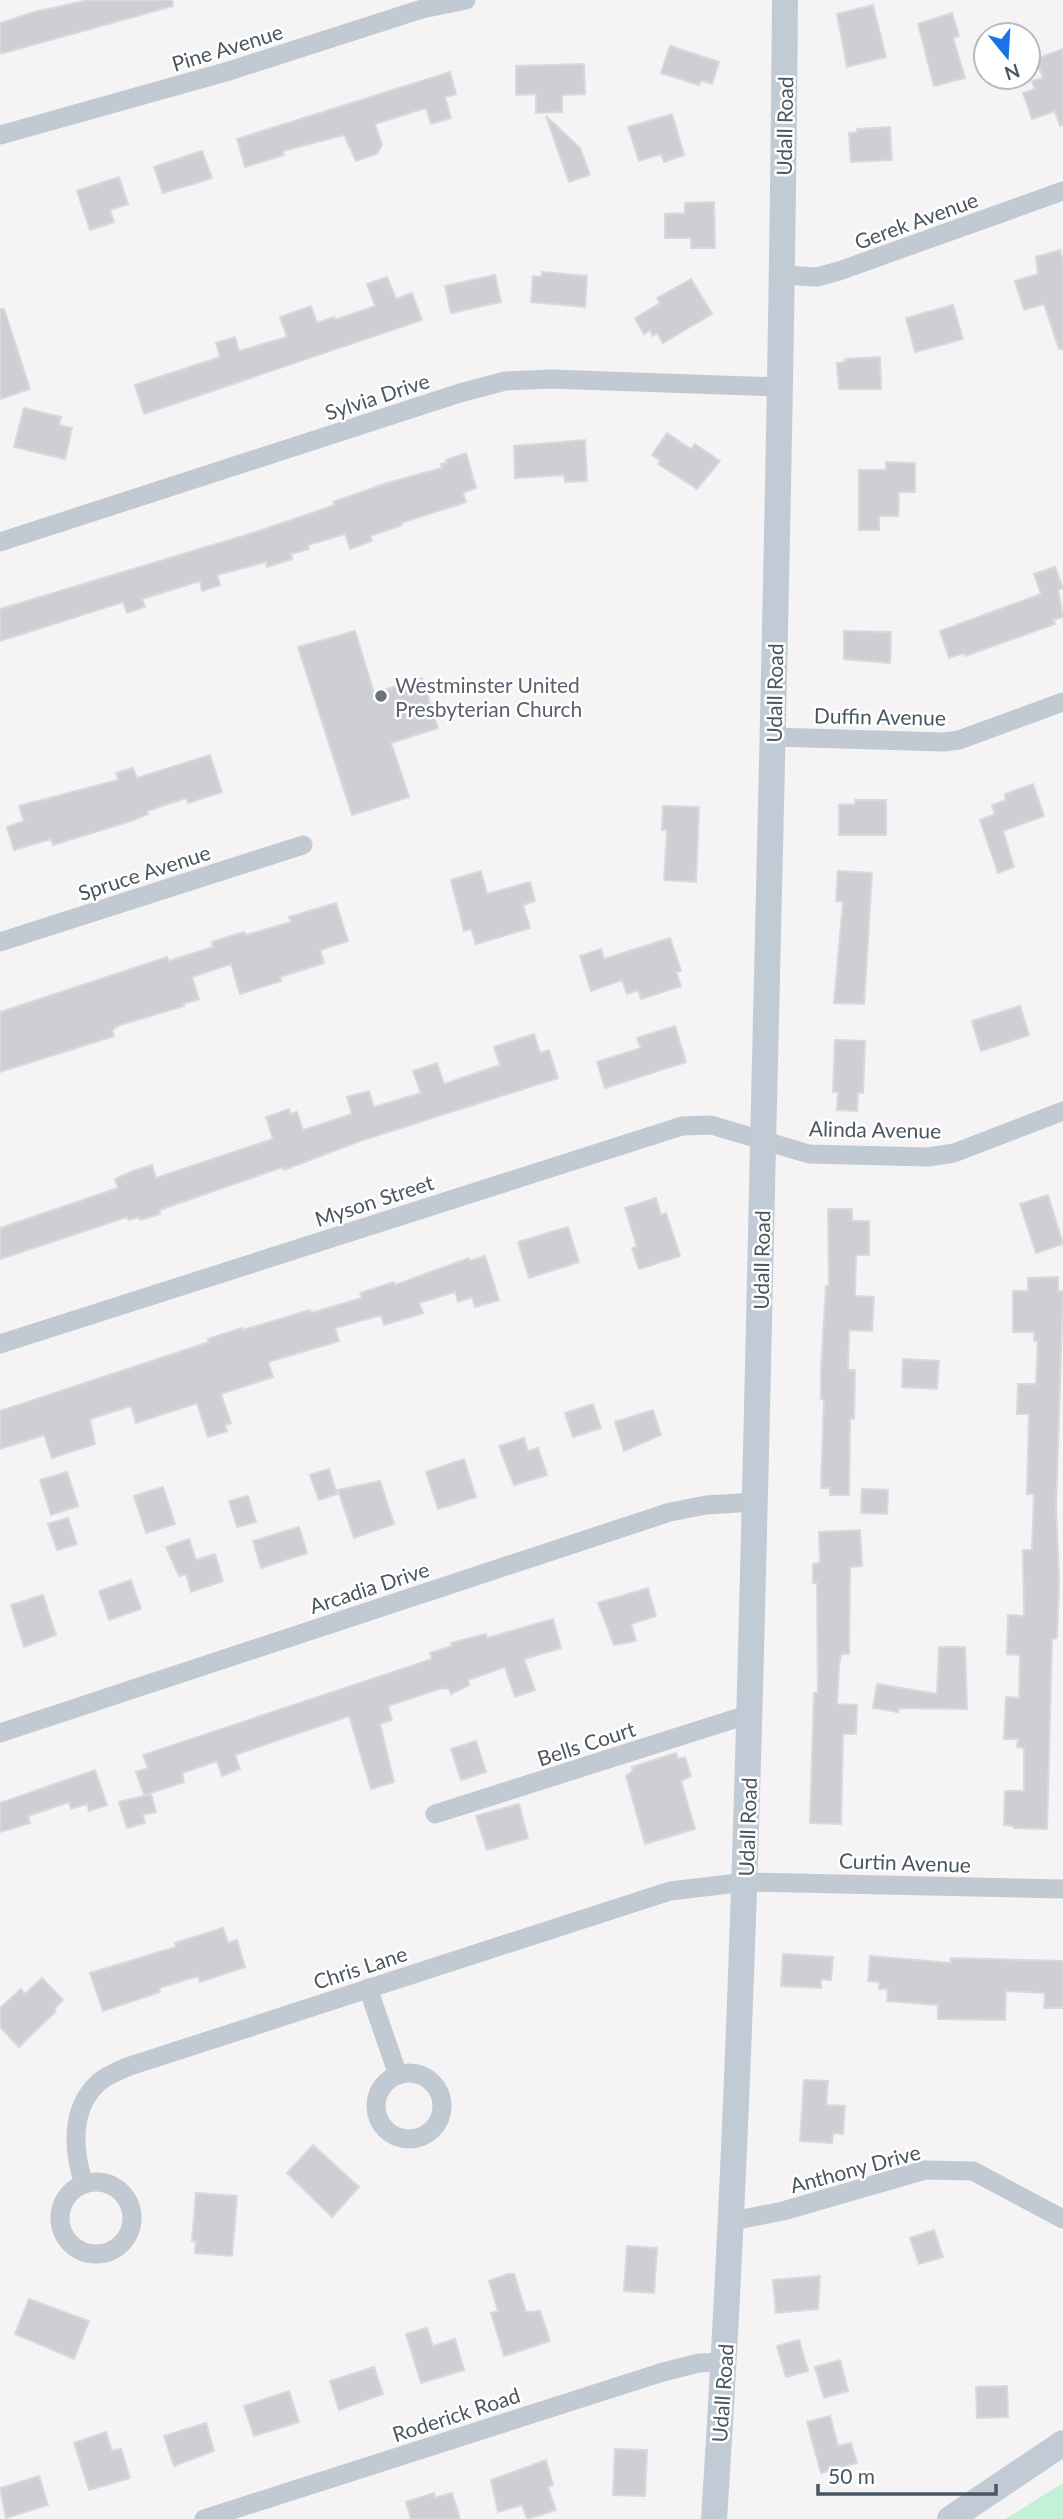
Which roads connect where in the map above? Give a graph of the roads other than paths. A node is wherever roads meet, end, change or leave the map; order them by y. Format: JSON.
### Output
{"nodes":[{"id":1,"x":466,"y":0,"type":"edge"},
{"id":2,"x":785,"y":0,"type":"edge"},
{"id":3,"x":0,"y":135,"type":"edge"},
{"id":4,"x":1063,"y":191,"type":"edge"},
{"id":5,"x":782,"y":275,"type":"junction"},
{"id":6,"x":781,"y":387,"type":"junction"},
{"id":7,"x":0,"y":542,"type":"edge"},
{"id":8,"x":1063,"y":702,"type":"edge"},
{"id":9,"x":773,"y":737,"type":"junction"},
{"id":10,"x":303,"y":845,"type":"dead end"},
{"id":11,"x":0,"y":942,"type":"edge"},
{"id":12,"x":1063,"y":1111,"type":"edge"},
{"id":13,"x":763,"y":1140,"type":"junction"},
{"id":14,"x":0,"y":1344,"type":"edge"},
{"id":15,"x":755,"y":1502,"type":"junction"},
{"id":16,"x":750,"y":1714,"type":"junction"},
{"id":17,"x":0,"y":1733,"type":"edge"},
{"id":18,"x":435,"y":1814,"type":"dead end"},
{"id":19,"x":746,"y":1882,"type":"junction"},
{"id":20,"x":1063,"y":1889,"type":"edge"},
{"id":21,"x":368,"y":1988,"type":"junction"},
{"id":22,"x":398,"y":2075,"type":"dead end"},
{"id":23,"x":84,"y":2184,"type":"dead end"},
{"id":24,"x":1063,"y":2219,"type":"edge"},
{"id":25,"x":732,"y":2221,"type":"junction"},
{"id":26,"x":724,"y":2362,"type":"junction"},
{"id":27,"x":1063,"y":2443,"type":"edge"},
{"id":28,"x":204,"y":2519,"type":"edge"},
{"id":29,"x":714,"y":2519,"type":"edge"},
{"id":30,"x":950,"y":2519,"type":"edge"}],
"edges":[{"from":1,"to":3,"type":"street","name":"Pine Avenue"},
{"from":2,"to":5,"type":"main road","name":"Udall Road"},
{"from":4,"to":5,"type":"street","name":"Gerek Avenue"},
{"from":5,"to":6,"type":"main road","name":"Udall Road"},
{"from":6,"to":7,"type":"street","name":"Sylvia Drive"},
{"from":6,"to":9,"type":"main road","name":"Udall Road"},
{"from":8,"to":9,"type":"street","name":"Duffin Avenue"},
{"from":9,"to":13,"type":"main road","name":"Udall Road"},
{"from":10,"to":11,"type":"street","name":"Spruce Avenue"},
{"from":12,"to":13,"type":"street","name":"Alinda Avenue"},
{"from":13,"to":14,"type":"street","name":"Myson Street"},
{"from":13,"to":15,"type":"main road","name":"Udall Road"},
{"from":15,"to":16,"type":"main road","name":"Udall Road"},
{"from":15,"to":17,"type":"street","name":"Arcadia Drive"},
{"from":16,"to":18,"type":"street","name":"Bells Court"},
{"from":16,"to":19,"type":"main road","name":"Udall Road"},
{"from":19,"to":20,"type":"street","name":"Curtin Avenue"},
{"from":19,"to":21,"type":"street","name":"Chris Lane"},
{"from":19,"to":25,"type":"main road","name":"Udall Road"},
{"from":21,"to":22,"type":"street"},
{"from":21,"to":23,"type":"street","name":"Chris Lane"},
{"from":24,"to":25,"type":"street","name":"Anthony Drive"},
{"from":25,"to":26,"type":"main road","name":"Udall Road"},
{"from":26,"to":28,"type":"street","name":"Roderick Road"},
{"from":26,"to":29,"type":"main road","name":"Udall Road"},
{"from":27,"to":30,"type":"main road"}]}
